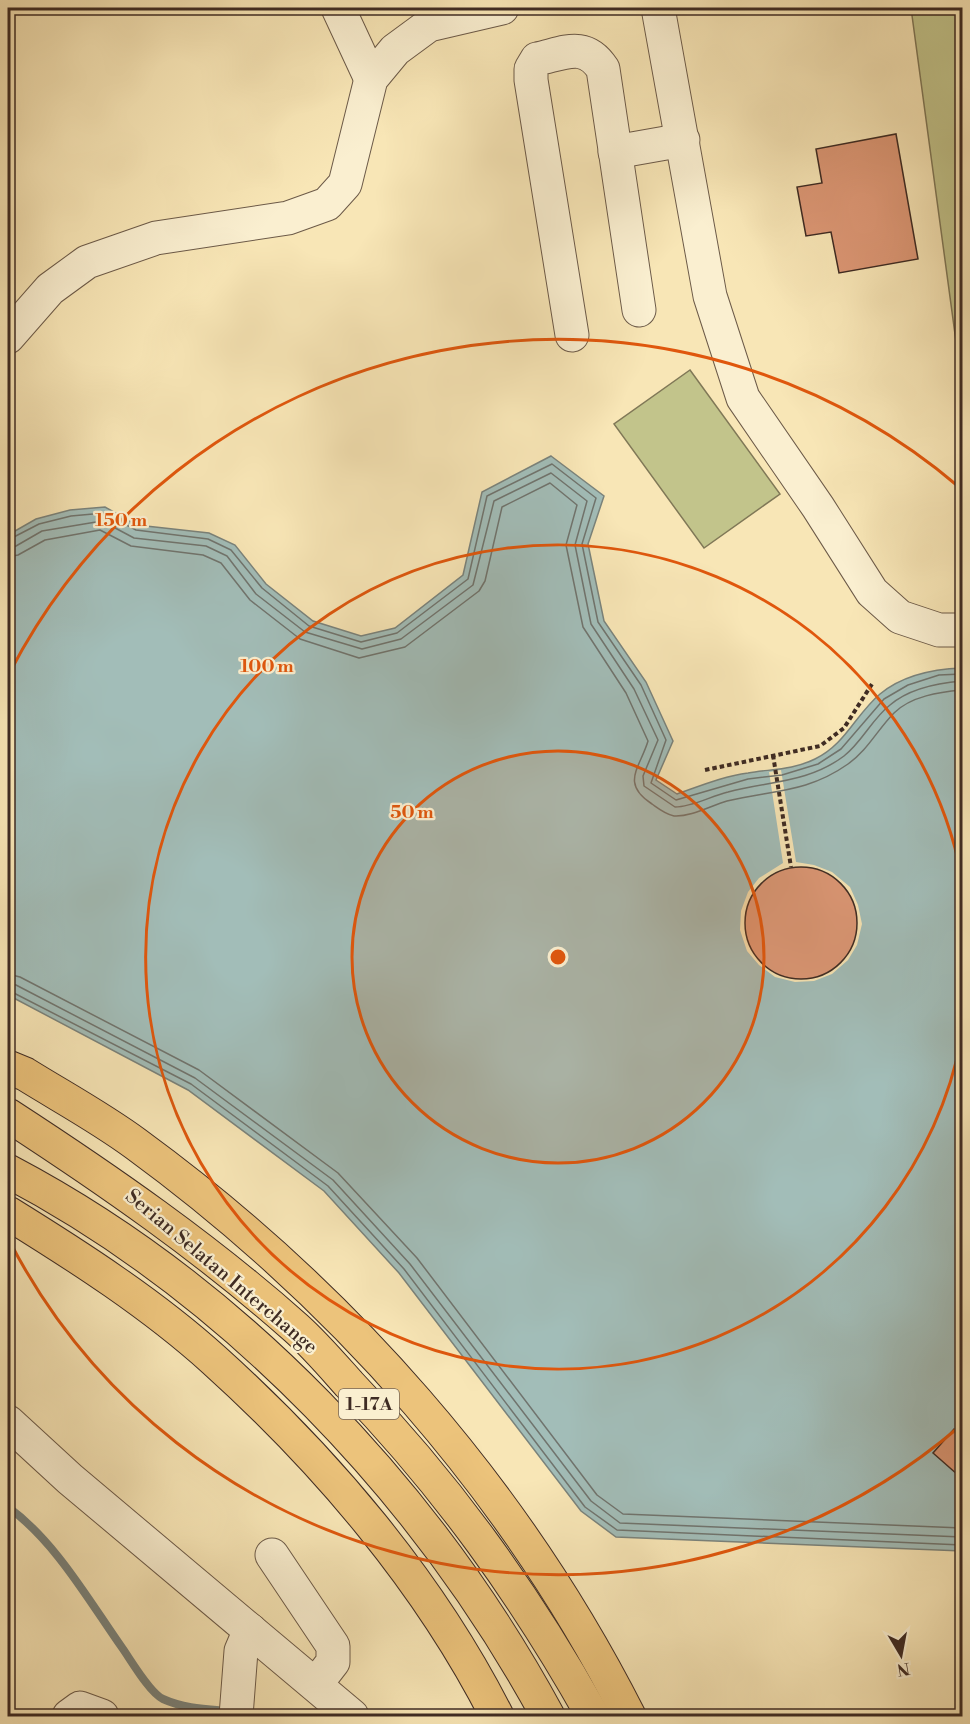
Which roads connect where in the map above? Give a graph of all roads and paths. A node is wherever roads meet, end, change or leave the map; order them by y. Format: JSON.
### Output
{"nodes":[{"id":1,"x":338,"y":8,"type":"edge"},
{"id":2,"x":502,"y":8,"type":"edge"},
{"id":3,"x":658,"y":8,"type":"edge"},
{"id":4,"x":371,"y":79,"type":"junction"},
{"id":5,"x":683,"y":140,"type":"junction"},
{"id":6,"x":615,"y":152,"type":"junction"},
{"id":7,"x":639,"y":310,"type":"dead end"},
{"id":8,"x":572,"y":335,"type":"dead end"},
{"id":9,"x":8,"y":337,"type":"edge"},
{"id":10,"x":963,"y":630,"type":"edge"},
{"id":11,"x":872,"y":684,"type":"dead end"},
{"id":12,"x":773,"y":755,"type":"junction"},
{"id":13,"x":705,"y":771,"type":"dead end"},
{"id":14,"x":791,"y":867,"type":"dead end"},
{"id":15,"x":13,"y":1067,"type":"edge"},
{"id":16,"x":8,"y":1115,"type":"edge"},
{"id":17,"x":8,"y":1171,"type":"edge"},
{"id":18,"x":8,"y":1214,"type":"edge"},
{"id":19,"x":8,"y":1220,"type":"edge"},
{"id":20,"x":50,"y":1240,"type":"junction"},
{"id":21,"x":8,"y":1422,"type":"edge"},
{"id":22,"x":272,"y":1555,"type":"dead end"},
{"id":23,"x":250,"y":1630,"type":"junction"},
{"id":24,"x":316,"y":1684,"type":"junction"},
{"id":25,"x":237,"y":1701,"type":"edge"},
{"id":26,"x":69,"y":1716,"type":"edge"},
{"id":27,"x":102,"y":1716,"type":"edge"},
{"id":28,"x":352,"y":1716,"type":"edge"},
{"id":29,"x":497,"y":1716,"type":"edge"},
{"id":30,"x":548,"y":1716,"type":"edge"},
{"id":31,"x":593,"y":1716,"type":"edge"},
{"id":32,"x":629,"y":1716,"type":"edge"}],
"edges":[{"from":1,"to":4,"type":"street"},
{"from":2,"to":4,"type":"street"},
{"from":3,"to":5,"type":"street"},
{"from":4,"to":9,"type":"street"},
{"from":5,"to":6,"type":"street"},
{"from":5,"to":10,"type":"street"},
{"from":6,"to":7,"type":"street"},
{"from":6,"to":8,"type":"street"},
{"from":11,"to":12,"type":"path"},
{"from":12,"to":13,"type":"path"},
{"from":12,"to":14,"type":"path"},
{"from":15,"to":32,"type":"highway"},
{"from":16,"to":31,"type":"highway","name":"Serian Selatan Interchange","number":"1-17A"},
{"from":17,"to":30,"type":"highway","name":"Serian Selatan Interchange","number":"1-17A"},
{"from":18,"to":20,"type":"highway"},
{"from":19,"to":20,"type":"street"},
{"from":20,"to":29,"type":"highway"},
{"from":21,"to":23,"type":"street"},
{"from":22,"to":24,"type":"street"},
{"from":23,"to":24,"type":"street"},
{"from":23,"to":25,"type":"street"},
{"from":24,"to":28,"type":"street"},
{"from":26,"to":27,"type":"street"}]}
